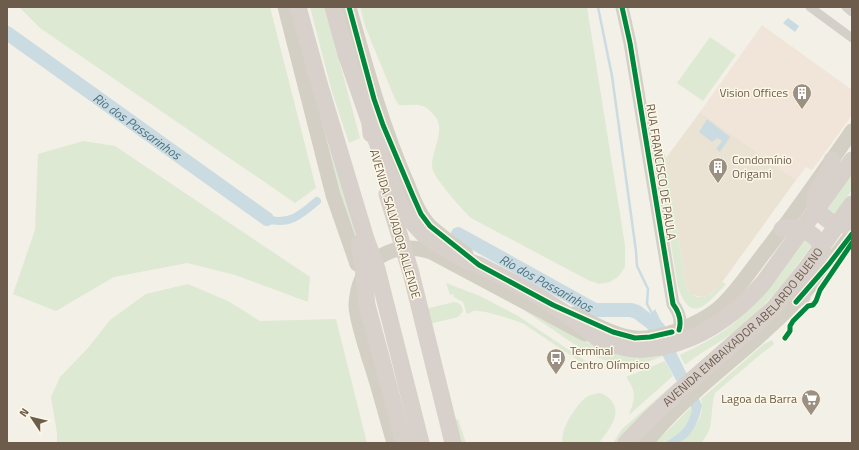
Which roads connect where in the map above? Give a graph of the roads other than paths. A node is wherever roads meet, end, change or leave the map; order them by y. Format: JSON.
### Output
{"nodes":[{"id":1,"x":810,"y":7,"type":"edge"},
{"id":2,"x":846,"y":7,"type":"edge"},
{"id":3,"x":295,"y":8,"type":"edge"},
{"id":4,"x":338,"y":10,"type":"edge"},
{"id":5,"x":624,"y":10,"type":"edge"},
{"id":6,"x":852,"y":12,"type":"edge"},
{"id":7,"x":852,"y":38,"type":"edge"},
{"id":8,"x":370,"y":123,"type":"junction"},
{"id":9,"x":852,"y":131,"type":"edge"},
{"id":10,"x":832,"y":160,"type":"junction"},
{"id":11,"x":852,"y":160,"type":"edge"},
{"id":12,"x":351,"y":190,"type":"junction"},
{"id":13,"x":852,"y":204,"type":"edge"},
{"id":14,"x":817,"y":209,"type":"junction"},
{"id":15,"x":845,"y":225,"type":"edge"},
{"id":16,"x":782,"y":229,"type":"junction"},
{"id":17,"x":802,"y":230,"type":"junction"},
{"id":18,"x":852,"y":234,"type":"edge"},
{"id":19,"x":821,"y":248,"type":"junction"},
{"id":20,"x":479,"y":265,"type":"junction"},
{"id":21,"x":365,"y":285,"type":"junction"},
{"id":22,"x":802,"y":297,"type":"junction"},
{"id":23,"x":548,"y":308,"type":"junction"},
{"id":24,"x":677,"y":310,"type":"junction"},
{"id":25,"x":698,"y":322,"type":"junction"},
{"id":26,"x":677,"y":335,"type":"junction"},
{"id":27,"x":652,"y":342,"type":"junction"},
{"id":28,"x":702,"y":378,"type":"junction"},
{"id":29,"x":680,"y":397,"type":"junction"},
{"id":30,"x":394,"y":443,"type":"edge"},
{"id":31,"x":404,"y":443,"type":"edge"},
{"id":32,"x":421,"y":443,"type":"edge"},
{"id":33,"x":453,"y":443,"type":"edge"},
{"id":34,"x":626,"y":443,"type":"edge"},
{"id":35,"x":646,"y":443,"type":"edge"}],
"edges":[{"from":1,"to":7,"type":"street"},
{"from":2,"to":6,"type":"street"},
{"from":3,"to":12,"type":"highway"},
{"from":3,"to":21,"type":"main road"},
{"from":4,"to":8,"type":"highway","name":"AVENIDA SALVADOR ALLENDE"},
{"from":4,"to":20,"type":"main road","name":"AVENIDA SALVADOR ALLENDE"},
{"from":5,"to":24,"type":"street","name":"RUA FRANCISCO DE PAULA"},
{"from":8,"to":20,"type":"highway"},
{"from":8,"to":33,"type":"highway","name":"AVENIDA SALVADOR ALLENDE"},
{"from":9,"to":10,"type":"main road","name":"AVENIDA EMBAIXADOR ABELARDO BUENO"},
{"from":10,"to":14,"type":"highway"},
{"from":10,"to":16,"type":"main road","name":"AVENIDA EMBAIXADOR ABELARDO BUENO"},
{"from":11,"to":14,"type":"highway","name":"AVENIDA EMBAIXADOR ABELARDO BUENO"},
{"from":12,"to":21,"type":"highway"},
{"from":12,"to":32,"type":"highway"},
{"from":13,"to":15,"type":"highway","name":"AVENIDA EMBAIXADOR ABELARDO BUENO"},
{"from":14,"to":15,"type":"highway"},
{"from":14,"to":17,"type":"highway","name":"AVENIDA EMBAIXADOR ABELARDO BUENO"},
{"from":15,"to":19,"type":"highway","name":"AVENIDA EMBAIXADOR ABELARDO BUENO"},
{"from":16,"to":17,"type":"highway"},
{"from":16,"to":25,"type":"main road","name":"AVENIDA EMBAIXADOR ABELARDO BUENO"},
{"from":17,"to":19,"type":"highway"},
{"from":17,"to":26,"type":"highway","name":"AVENIDA EMBAIXADOR ABELARDO BUENO"},
{"from":18,"to":22,"type":"main road","name":"AVENIDA EMBAIXADOR ABELARDO BUENO"},
{"from":19,"to":22,"type":"highway"},
{"from":19,"to":28,"type":"highway","name":"AVENIDA EMBAIXADOR ABELARDO BUENO"},
{"from":20,"to":23,"type":"highway","name":"AVENIDA SALVADOR ALLENDE"},
{"from":21,"to":31,"type":"highway"},
{"from":22,"to":28,"type":"main road","name":"AVENIDA EMBAIXADOR ABELARDO BUENO"},
{"from":23,"to":27,"type":"main road","name":"AVENIDA SALVADOR ALLENDE"},
{"from":23,"to":27,"type":"highway","name":"AVENIDA EMBAIXADOR ABELARDO BUENO"},
{"from":23,"to":30,"type":"main road"},
{"from":24,"to":25,"type":"street"},
{"from":24,"to":26,"type":"street","name":"RUA FRANCISCO DE PAULA"},
{"from":25,"to":26,"type":"main road","name":"AVENIDA EMBAIXADOR ABELARDO BUENO"},
{"from":26,"to":27,"type":"highway","name":"AVENIDA EMBAIXADOR ABELARDO BUENO"},
{"from":28,"to":29,"type":"highway","name":"AVENIDA EMBAIXADOR ABELARDO BUENO"},
{"from":29,"to":34,"type":"highway","name":"AVENIDA EMBAIXADOR ABELARDO BUENO"},
{"from":29,"to":35,"type":"main road","name":"AVENIDA EMBAIXADOR ABELARDO BUENO"}]}
